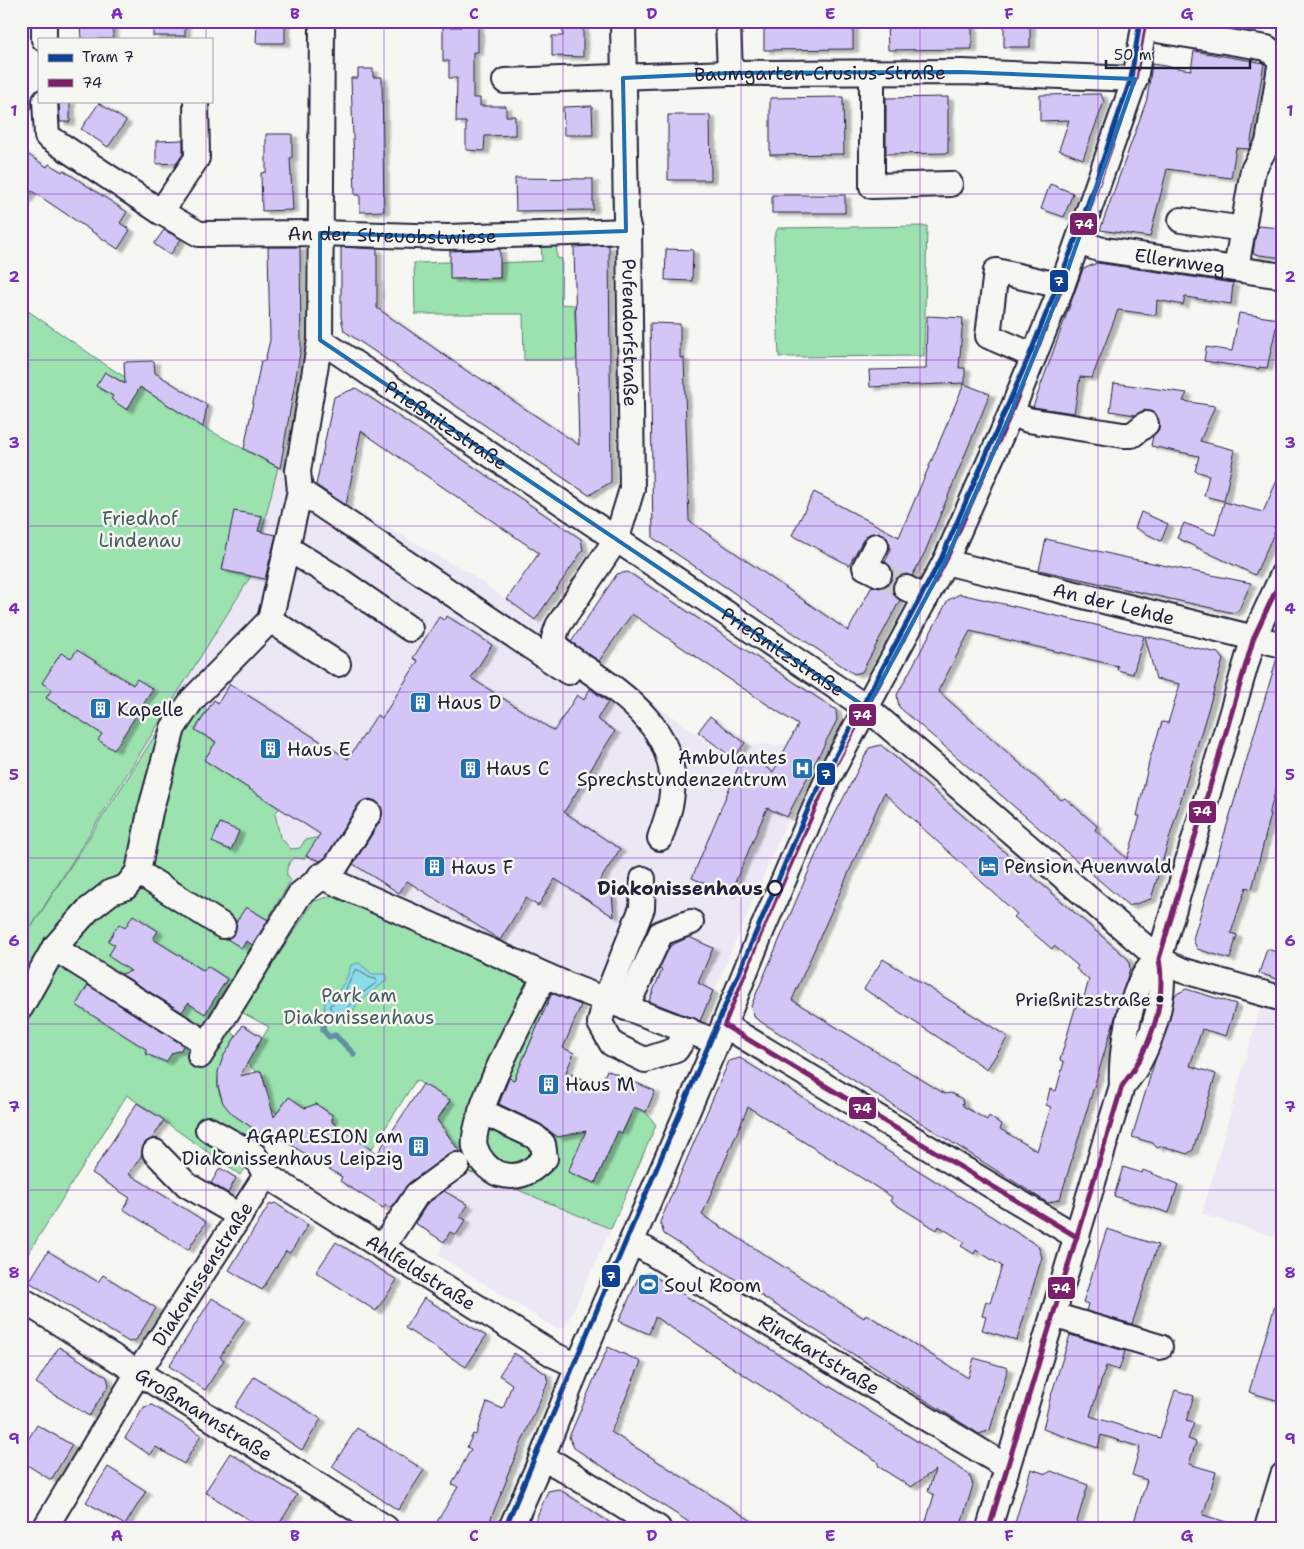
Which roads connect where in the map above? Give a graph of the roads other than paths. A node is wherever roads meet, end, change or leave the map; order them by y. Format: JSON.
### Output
{"nodes":[{"id":1,"x":44,"y":21,"type":"edge"},
{"id":2,"x":322,"y":21,"type":"edge"},
{"id":3,"x":624,"y":21,"type":"edge"},
{"id":4,"x":728,"y":21,"type":"edge"},
{"id":5,"x":1144,"y":24,"type":"edge"},
{"id":6,"x":44,"y":38,"type":"edge"},
{"id":7,"x":872,"y":72,"type":"junction"},
{"id":8,"x":730,"y":73,"type":"junction"},
{"id":9,"x":622,"y":78,"type":"junction"},
{"id":10,"x":1135,"y":79,"type":"junction"},
{"id":11,"x":505,"y":82,"type":"dead end"},
{"id":12,"x":44,"y":102,"type":"edge"},
{"id":13,"x":196,"y":102,"type":"edge"},
{"id":14,"x":950,"y":184,"type":"dead end"},
{"id":15,"x":161,"y":212,"type":"junction"},
{"id":16,"x":1181,"y":220,"type":"dead end"},
{"id":17,"x":1244,"y":229,"type":"junction"},
{"id":18,"x":629,"y":231,"type":"junction"},
{"id":19,"x":320,"y":233,"type":"junction"},
{"id":20,"x":1078,"y":242,"type":"junction"},
{"id":21,"x":1236,"y":270,"type":"junction"},
{"id":22,"x":1283,"y":276,"type":"edge"},
{"id":23,"x":1062,"y":286,"type":"junction"},
{"id":24,"x":320,"y":340,"type":"junction"},
{"id":25,"x":1034,"y":356,"type":"junction"},
{"id":26,"x":1010,"y":413,"type":"junction"},
{"id":27,"x":1146,"y":424,"type":"dead end"},
{"id":28,"x":299,"y":481,"type":"junction"},
{"id":29,"x":617,"y":538,"type":"junction"},
{"id":30,"x":876,"y":546,"type":"dead end"},
{"id":31,"x":287,"y":548,"type":"junction"},
{"id":32,"x":945,"y":562,"type":"junction"},
{"id":33,"x":879,"y":574,"type":"tunnel mouth"},
{"id":34,"x":1283,"y":574,"type":"edge"},
{"id":35,"x":270,"y":620,"type":"junction"},
{"id":36,"x":410,"y":628,"type":"dead end"},
{"id":37,"x":1254,"y":637,"type":"junction"},
{"id":38,"x":1283,"y":645,"type":"edge"},
{"id":39,"x":338,"y":664,"type":"dead end"},
{"id":40,"x":587,"y":685,"type":"dead end"},
{"id":41,"x":867,"y":708,"type":"junction"},
{"id":42,"x":369,"y":813,"type":"dead end"},
{"id":43,"x":660,"y":838,"type":"dead end"},
{"id":44,"x":138,"y":872,"type":"junction"},
{"id":45,"x":320,"y":876,"type":"junction"},
{"id":46,"x":643,"y":879,"type":"dead end"},
{"id":47,"x":691,"y":922,"type":"dead end"},
{"id":48,"x":223,"y":926,"type":"dead end"},
{"id":49,"x":54,"y":948,"type":"junction"},
{"id":50,"x":1159,"y":959,"type":"junction"},
{"id":51,"x":545,"y":976,"type":"junction"},
{"id":52,"x":1283,"y":999,"type":"edge"},
{"id":53,"x":616,"y":1004,"type":"junction"},
{"id":54,"x":21,"y":1007,"type":"edge"},
{"id":55,"x":689,"y":1030,"type":"junction"},
{"id":56,"x":720,"y":1033,"type":"junction"},
{"id":57,"x":481,"y":1111,"type":"dead end"},
{"id":58,"x":208,"y":1129,"type":"dead end"},
{"id":59,"x":154,"y":1152,"type":"dead end"},
{"id":60,"x":457,"y":1165,"type":"dead end"},
{"id":61,"x":266,"y":1175,"type":"junction"},
{"id":62,"x":240,"y":1216,"type":"junction"},
{"id":63,"x":1077,"y":1237,"type":"junction"},
{"id":64,"x":631,"y":1243,"type":"junction"},
{"id":65,"x":382,"y":1248,"type":"junction"},
{"id":66,"x":21,"y":1299,"type":"edge"},
{"id":67,"x":1053,"y":1315,"type":"junction"},
{"id":68,"x":1160,"y":1347,"type":"dead end"},
{"id":69,"x":578,"y":1366,"type":"junction"},
{"id":70,"x":138,"y":1373,"type":"junction"},
{"id":71,"x":541,"y":1460,"type":"junction"},
{"id":72,"x":1006,"y":1467,"type":"junction"},
{"id":73,"x":1283,"y":1475,"type":"edge"},
{"id":74,"x":45,"y":1528,"type":"edge"},
{"id":75,"x":386,"y":1528,"type":"edge"},
{"id":76,"x":511,"y":1528,"type":"edge"},
{"id":77,"x":658,"y":1528,"type":"edge"},
{"id":78,"x":989,"y":1528,"type":"edge"},
{"id":79,"x":1267,"y":1528,"type":"edge"}],
"edges":[{"from":1,"to":6,"type":"street"},
{"from":2,"to":19,"type":"street"},
{"from":3,"to":9,"type":"street","name":"Pufendorfstraße"},
{"from":4,"to":8,"type":"street"},
{"from":5,"to":10,"type":"street"},
{"from":5,"to":17,"type":"street"},
{"from":7,"to":8,"type":"street","name":"Baumgarten-Crusius-Straße"},
{"from":7,"to":10,"type":"street","name":"Baumgarten-Crusius-Straße"},
{"from":7,"to":14,"type":"street"},
{"from":8,"to":9,"type":"street","name":"Baumgarten-Crusius-Straße"},
{"from":9,"to":11,"type":"street","name":"Baumgarten-Crusius-Straße"},
{"from":9,"to":18,"type":"street","name":"Pufendorfstraße"},
{"from":10,"to":20,"type":"street"},
{"from":12,"to":15,"type":"street","name":"An der Streuobstwiese"},
{"from":13,"to":15,"type":"street"},
{"from":15,"to":19,"type":"street","name":"An der Streuobstwiese"},
{"from":16,"to":17,"type":"street"},
{"from":17,"to":21,"type":"street"},
{"from":18,"to":19,"type":"street","name":"An der Streuobstwiese"},
{"from":18,"to":29,"type":"street","name":"Pufendorfstraße"},
{"from":19,"to":24,"type":"street"},
{"from":20,"to":21,"type":"street","name":"Ellernweg"},
{"from":20,"to":23,"type":"street"},
{"from":21,"to":22,"type":"street","name":"Ellernweg"},
{"from":23,"to":25,"type":"street"},
{"from":23,"to":25,"type":"street"},
{"from":24,"to":28,"type":"street"},
{"from":24,"to":29,"type":"street","name":"Prießnitzstraße"},
{"from":25,"to":26,"type":"street"},
{"from":26,"to":27,"type":"street"},
{"from":26,"to":32,"type":"street"},
{"from":28,"to":31,"type":"street"},
{"from":28,"to":40,"type":"street"},
{"from":29,"to":41,"type":"street","name":"Prießnitzstraße"},
{"from":29,"to":43,"type":"street","name":"Pufendorfstraße"},
{"from":30,"to":33,"type":"street"},
{"from":31,"to":35,"type":"street"},
{"from":31,"to":36,"type":"street"},
{"from":32,"to":37,"type":"street","name":"An der Lehde"},
{"from":32,"to":41,"type":"street"},
{"from":34,"to":37,"type":"street"},
{"from":35,"to":39,"type":"street"},
{"from":35,"to":44,"type":"street"},
{"from":37,"to":38,"type":"street","name":"An der Lehde"},
{"from":37,"to":50,"type":"street"},
{"from":41,"to":50,"type":"street","name":"Prießnitzstraße"},
{"from":41,"to":56,"type":"street"},
{"from":42,"to":45,"type":"street"},
{"from":44,"to":48,"type":"street"},
{"from":44,"to":49,"type":"street"},
{"from":45,"to":49,"type":"street"},
{"from":45,"to":51,"type":"street"},
{"from":46,"to":53,"type":"street"},
{"from":47,"to":53,"type":"street"},
{"from":49,"to":54,"type":"street"},
{"from":50,"to":52,"type":"street","name":"Prießnitzstraße"},
{"from":50,"to":63,"type":"street"},
{"from":51,"to":53,"type":"street"},
{"from":51,"to":57,"type":"street"},
{"from":53,"to":55,"type":"street"},
{"from":53,"to":55,"type":"street"},
{"from":55,"to":56,"type":"street"},
{"from":56,"to":63,"type":"street"},
{"from":56,"to":64,"type":"street"},
{"from":58,"to":61,"type":"street"},
{"from":59,"to":62,"type":"street"},
{"from":60,"to":65,"type":"street"},
{"from":61,"to":62,"type":"street","name":"Diakonissenstraße"},
{"from":61,"to":65,"type":"street","name":"Ahlfeldstraße"},
{"from":62,"to":70,"type":"street","name":"Diakonissenstraße"},
{"from":63,"to":67,"type":"street"},
{"from":64,"to":69,"type":"street"},
{"from":64,"to":72,"type":"street","name":"Rinckartstraße"},
{"from":65,"to":69,"type":"street","name":"Ahlfeldstraße"},
{"from":66,"to":70,"type":"street","name":"Großmannstraße"},
{"from":67,"to":68,"type":"street"},
{"from":67,"to":72,"type":"street"},
{"from":69,"to":71,"type":"street"},
{"from":70,"to":74,"type":"street","name":"Diakonissenstraße"},
{"from":70,"to":75,"type":"street","name":"Großmannstraße"},
{"from":71,"to":76,"type":"street"},
{"from":71,"to":77,"type":"street"},
{"from":72,"to":78,"type":"street"},
{"from":73,"to":79,"type":"street"}]}
